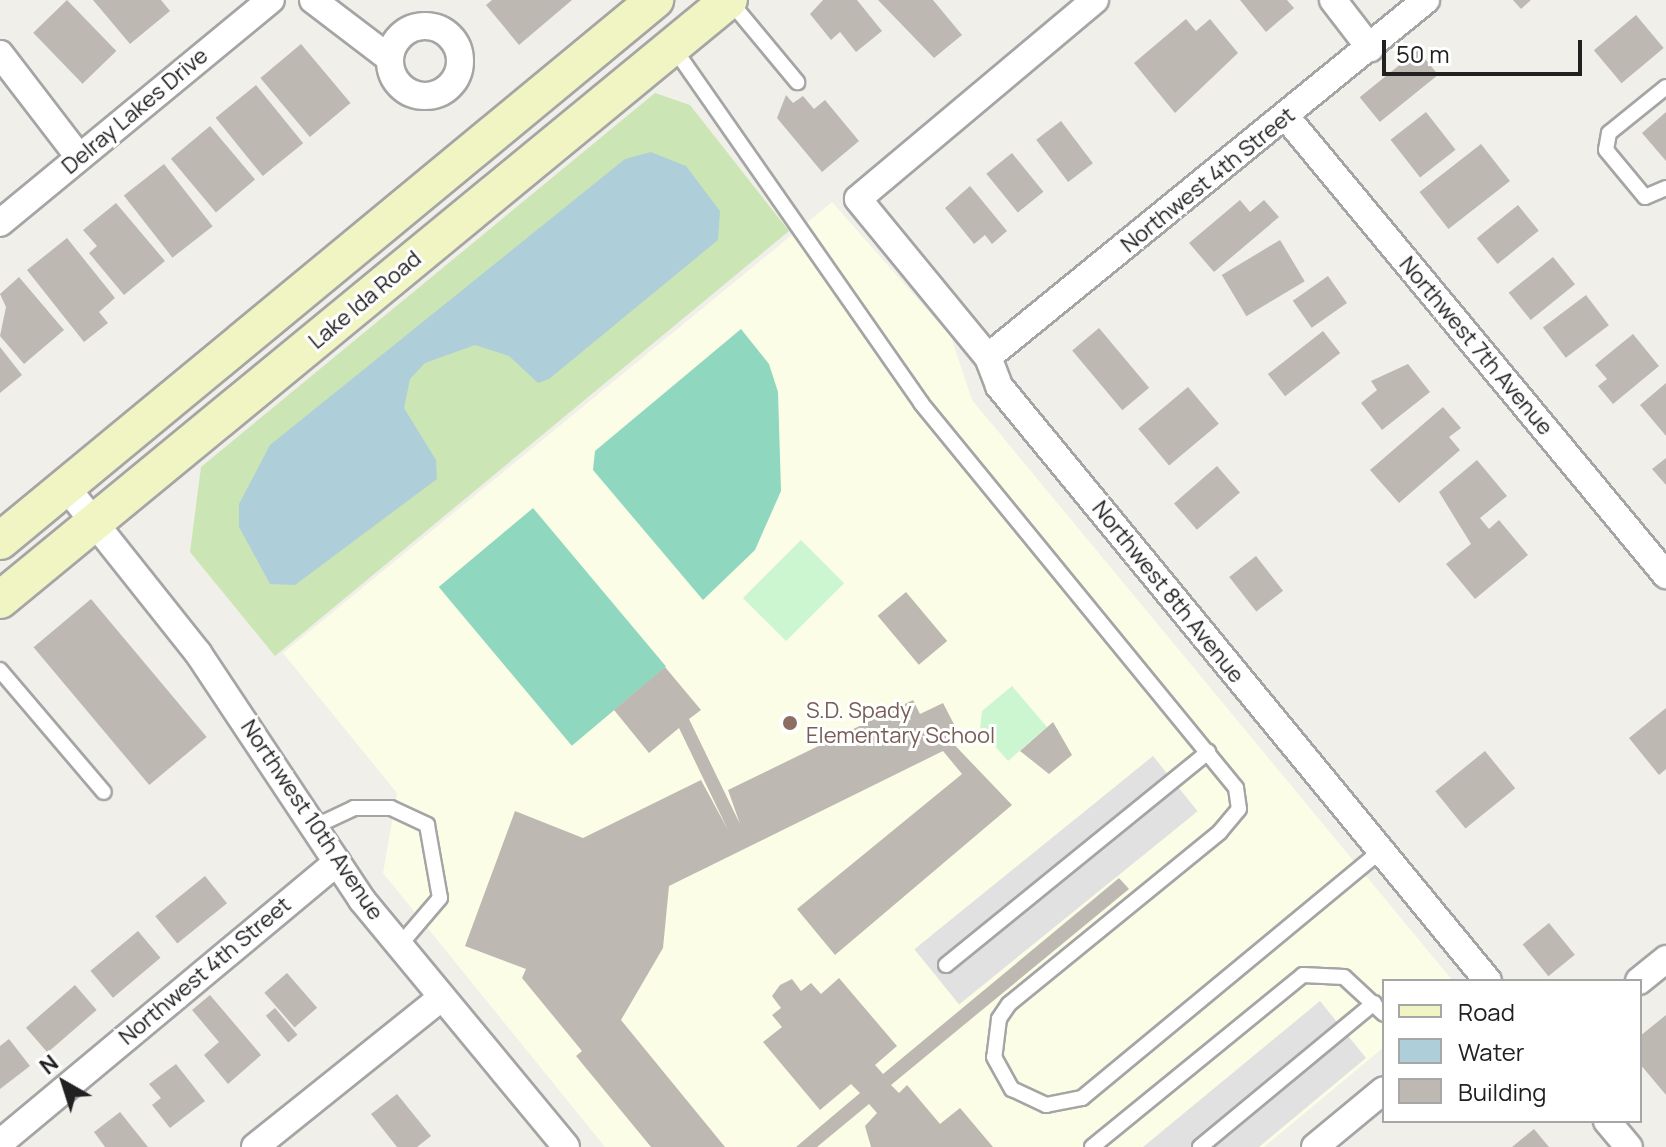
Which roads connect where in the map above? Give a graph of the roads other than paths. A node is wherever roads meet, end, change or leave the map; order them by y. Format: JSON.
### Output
{"nodes":[{"id":1,"x":271,"y":0,"type":"edge"},
{"id":2,"x":313,"y":0,"type":"edge"},
{"id":3,"x":655,"y":0,"type":"edge"},
{"id":4,"x":685,"y":0,"type":"edge"},
{"id":5,"x":729,"y":0,"type":"edge"},
{"id":6,"x":1095,"y":0,"type":"edge"},
{"id":7,"x":1333,"y":0,"type":"edge"},
{"id":8,"x":1426,"y":0,"type":"edge"},
{"id":9,"x":673,"y":47,"type":"junction"},
{"id":10,"x":1370,"y":48,"type":"junction"},
{"id":11,"x":0,"y":54,"type":"edge"},
{"id":12,"x":389,"y":58,"type":"dead end"},
{"id":13,"x":797,"y":82,"type":"dead end"},
{"id":14,"x":1666,"y":87,"type":"edge"},
{"id":15,"x":1287,"y":118,"type":"junction"},
{"id":16,"x":79,"y":157,"type":"junction"},
{"id":17,"x":1666,"y":188,"type":"edge"},
{"id":18,"x":0,"y":223,"type":"edge"},
{"id":19,"x":988,"y":357,"type":"junction"},
{"id":20,"x":66,"y":487,"type":"junction"},
{"id":21,"x":95,"y":523,"type":"junction"},
{"id":22,"x":0,"y":541,"type":"edge"},
{"id":23,"x":1666,"y":575,"type":"edge"},
{"id":24,"x":0,"y":600,"type":"edge"},
{"id":25,"x":0,"y":670,"type":"edge"},
{"id":26,"x":1208,"y":752,"type":"junction"},
{"id":27,"x":104,"y":792,"type":"dead end"},
{"id":28,"x":316,"y":826,"type":"junction"},
{"id":29,"x":1381,"y":851,"type":"junction"},
{"id":30,"x":337,"y":862,"type":"junction"},
{"id":31,"x":399,"y":946,"type":"junction"},
{"id":32,"x":1666,"y":959,"type":"edge"},
{"id":33,"x":946,"y":965,"type":"dead end"},
{"id":34,"x":1486,"y":979,"type":"edge"},
{"id":35,"x":1641,"y":979,"type":"edge"},
{"id":36,"x":441,"y":998,"type":"junction"},
{"id":37,"x":1379,"y":1008,"type":"edge"},
{"id":38,"x":1382,"y":1092,"type":"edge"},
{"id":39,"x":1609,"y":1123,"type":"edge"},
{"id":40,"x":0,"y":1143,"type":"edge"},
{"id":41,"x":255,"y":1147,"type":"edge"},
{"id":42,"x":566,"y":1147,"type":"edge"},
{"id":43,"x":1092,"y":1147,"type":"edge"},
{"id":44,"x":1200,"y":1147,"type":"edge"},
{"id":45,"x":1315,"y":1147,"type":"edge"},
{"id":46,"x":1629,"y":1147,"type":"edge"}],
"edges":[{"from":1,"to":16,"type":"street","name":"Delray Lakes Drive"},
{"from":2,"to":12,"type":"street"},
{"from":3,"to":20,"type":"street","name":"Lake Ida Road"},
{"from":4,"to":9,"type":"street"},
{"from":5,"to":9,"type":"street","name":"Lake Ida Road"},
{"from":5,"to":13,"type":"lane"},
{"from":6,"to":19,"type":"street","name":"Northwest 8th Avenue"},
{"from":7,"to":10,"type":"street"},
{"from":8,"to":10,"type":"street","name":"Northwest 4th Street"},
{"from":9,"to":21,"type":"street","name":"Lake Ida Road"},
{"from":9,"to":26,"type":"lane"},
{"from":10,"to":15,"type":"street","name":"Northwest 4th Street"},
{"from":11,"to":16,"type":"street"},
{"from":14,"to":17,"type":"lane"},
{"from":15,"to":19,"type":"street","name":"Northwest 4th Street"},
{"from":15,"to":23,"type":"street","name":"Northwest 7th Avenue"},
{"from":16,"to":18,"type":"street","name":"Delray Lakes Drive"},
{"from":19,"to":29,"type":"street","name":"Northwest 8th Avenue"},
{"from":20,"to":21,"type":"street","name":"Northwest 10th Avenue"},
{"from":20,"to":22,"type":"street","name":"Lake Ida Road"},
{"from":21,"to":24,"type":"street","name":"Lake Ida Road"},
{"from":21,"to":28,"type":"street","name":"Northwest 10th Avenue"},
{"from":25,"to":27,"type":"lane"},
{"from":26,"to":29,"type":"lane"},
{"from":26,"to":33,"type":"lane"},
{"from":28,"to":30,"type":"street","name":"Northwest 10th Avenue"},
{"from":28,"to":31,"type":"lane"},
{"from":29,"to":34,"type":"street","name":"Northwest 8th Avenue"},
{"from":30,"to":31,"type":"street","name":"Northwest 10th Avenue"},
{"from":30,"to":40,"type":"street","name":"Northwest 4th Street"},
{"from":31,"to":36,"type":"street","name":"Northwest 10th Avenue"},
{"from":32,"to":35,"type":"street"},
{"from":36,"to":41,"type":"street"},
{"from":36,"to":42,"type":"street","name":"Northwest 10th Avenue"},
{"from":37,"to":43,"type":"lane"},
{"from":37,"to":44,"type":"lane"},
{"from":38,"to":45,"type":"street"},
{"from":39,"to":46,"type":"street"}]}
